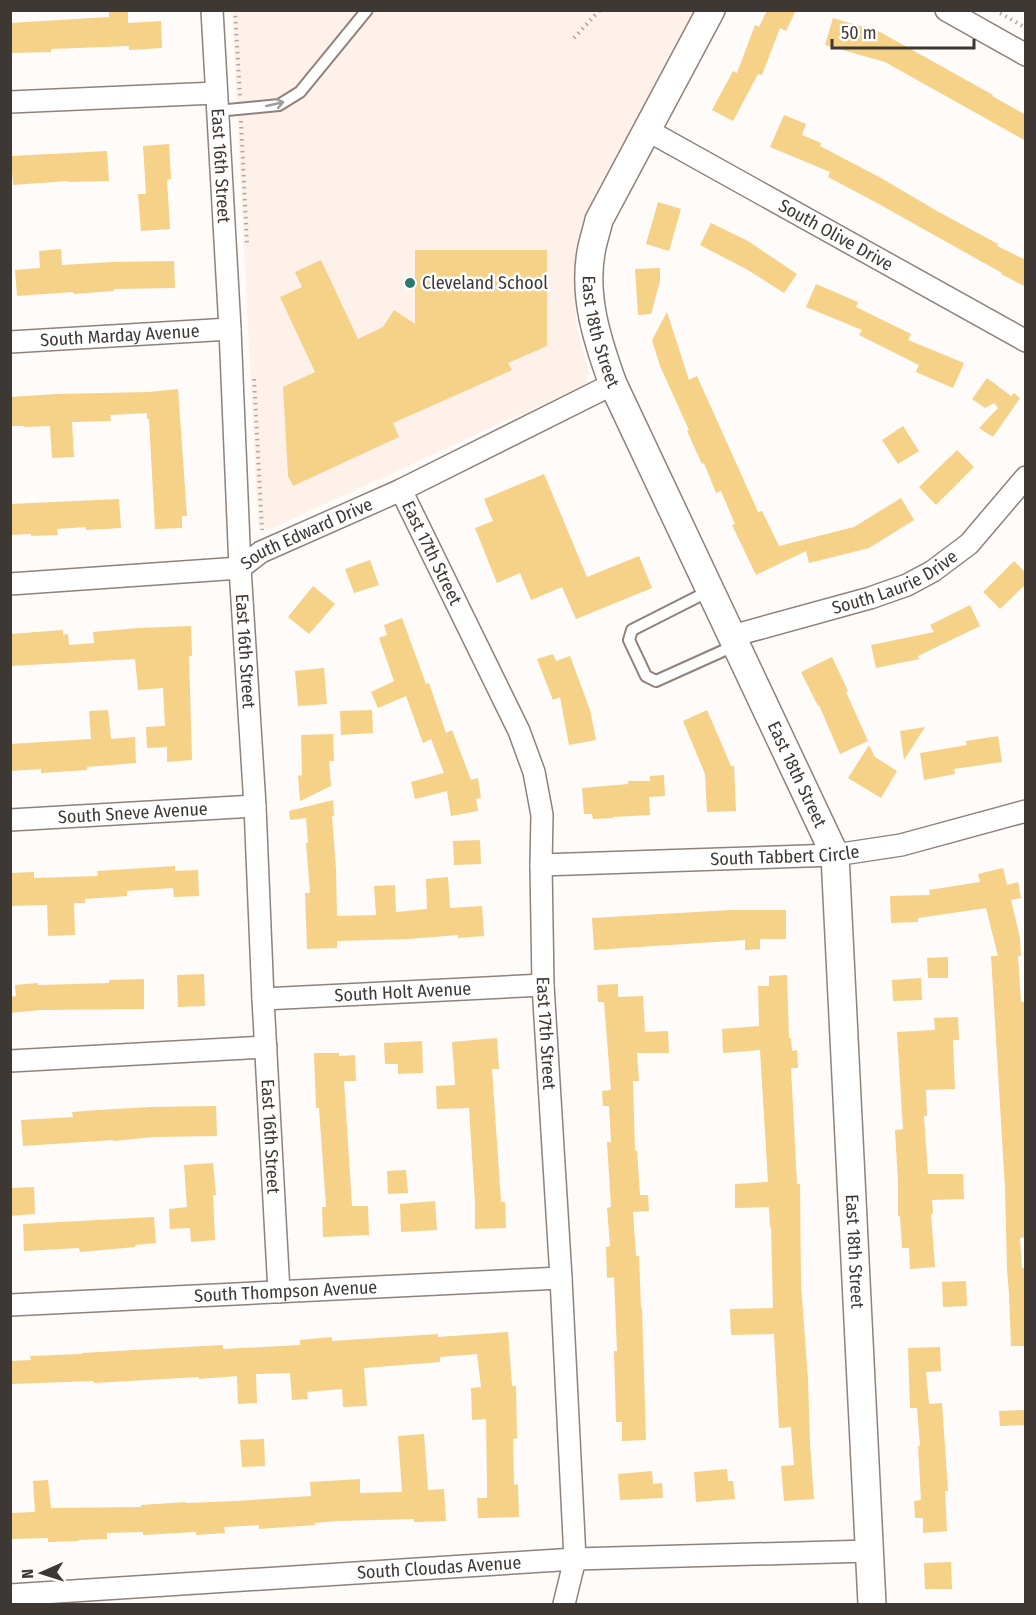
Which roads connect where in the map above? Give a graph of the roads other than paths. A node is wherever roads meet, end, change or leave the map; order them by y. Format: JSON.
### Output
{"nodes":[{"id":1,"x":212,"y":10,"type":"edge"},
{"id":2,"x":367,"y":10,"type":"edge"},
{"id":3,"x":711,"y":10,"type":"edge"},
{"id":4,"x":946,"y":10,"type":"edge"},
{"id":5,"x":1026,"y":55,"type":"edge"},
{"id":6,"x":10,"y":102,"type":"edge"},
{"id":7,"x":216,"y":102,"type":"junction"},
{"id":8,"x":647,"y":130,"type":"junction"},
{"id":9,"x":230,"y":329,"type":"junction"},
{"id":10,"x":1026,"y":341,"type":"edge"},
{"id":11,"x":10,"y":342,"type":"edge"},
{"id":12,"x":612,"y":384,"type":"junction"},
{"id":13,"x":1026,"y":477,"type":"edge"},
{"id":14,"x":401,"y":490,"type":"junction"},
{"id":15,"x":240,"y":568,"type":"junction"},
{"id":16,"x":10,"y":585,"type":"edge"},
{"id":17,"x":711,"y":590,"type":"junction"},
{"id":18,"x":735,"y":640,"type":"junction"},
{"id":19,"x":255,"y":806,"type":"junction"},
{"id":20,"x":1026,"y":811,"type":"edge"},
{"id":21,"x":10,"y":820,"type":"edge"},
{"id":22,"x":835,"y":855,"type":"junction"},
{"id":23,"x":541,"y":865,"type":"junction"},
{"id":24,"x":543,"y":985,"type":"junction"},
{"id":25,"x":263,"y":999,"type":"junction"},
{"id":26,"x":266,"y":1047,"type":"junction"},
{"id":27,"x":10,"y":1061,"type":"edge"},
{"id":28,"x":561,"y":1278,"type":"junction"},
{"id":29,"x":279,"y":1292,"type":"junction"},
{"id":30,"x":10,"y":1305,"type":"edge"},
{"id":31,"x":869,"y":1551,"type":"junction"},
{"id":32,"x":575,"y":1559,"type":"junction"},
{"id":33,"x":10,"y":1595,"type":"edge"},
{"id":34,"x":564,"y":1605,"type":"edge"},
{"id":35,"x":872,"y":1605,"type":"edge"}],
"edges":[{"from":1,"to":7,"type":"street","name":"East 16th Street"},
{"from":7,"to":2,"type":"lane","one_way":true},
{"from":3,"to":8,"type":"street","name":"East 18th Street"},
{"from":4,"to":5,"type":"street"},
{"from":6,"to":7,"type":"street"},
{"from":7,"to":9,"type":"street","name":"East 16th Street"},
{"from":8,"to":10,"type":"street","name":"South Olive Drive"},
{"from":8,"to":12,"type":"street","name":"East 18th Street"},
{"from":9,"to":11,"type":"street","name":"South Marday Avenue"},
{"from":9,"to":15,"type":"street","name":"East 16th Street"},
{"from":12,"to":14,"type":"street","name":"South Edward Drive"},
{"from":12,"to":17,"type":"street","name":"East 18th Street"},
{"from":13,"to":18,"type":"street","name":"South Laurie Drive"},
{"from":14,"to":15,"type":"street","name":"South Edward Drive"},
{"from":14,"to":23,"type":"street","name":"East 17th Street"},
{"from":15,"to":16,"type":"street","name":"South Edward Drive"},
{"from":15,"to":19,"type":"street","name":"East 16th Street"},
{"from":17,"to":18,"type":"street","name":"East 18th Street"},
{"from":17,"to":18,"type":"lane"},
{"from":18,"to":22,"type":"street","name":"East 18th Street"},
{"from":19,"to":21,"type":"street","name":"South Sneve Avenue"},
{"from":19,"to":25,"type":"street","name":"East 16th Street"},
{"from":20,"to":22,"type":"street","name":"South Tabbert Circle"},
{"from":22,"to":23,"type":"street","name":"South Tabbert Circle"},
{"from":22,"to":31,"type":"street","name":"East 18th Street"},
{"from":23,"to":24,"type":"street","name":"East 17th Street"},
{"from":24,"to":25,"type":"street","name":"South Holt Avenue"},
{"from":24,"to":28,"type":"street","name":"East 17th Street"},
{"from":25,"to":26,"type":"street","name":"East 16th Street"},
{"from":26,"to":27,"type":"street"},
{"from":26,"to":29,"type":"street","name":"East 16th Street"},
{"from":28,"to":29,"type":"street","name":"South Thompson Avenue"},
{"from":28,"to":32,"type":"street","name":"East 17th Street"},
{"from":29,"to":30,"type":"street","name":"South Thompson Avenue"},
{"from":31,"to":32,"type":"street","name":"South Cloudas Avenue"},
{"from":31,"to":35,"type":"street","name":"East 18th Street"},
{"from":32,"to":33,"type":"street","name":"South Cloudas Avenue"},
{"from":32,"to":34,"type":"street","name":"East 17th Street"}]}
